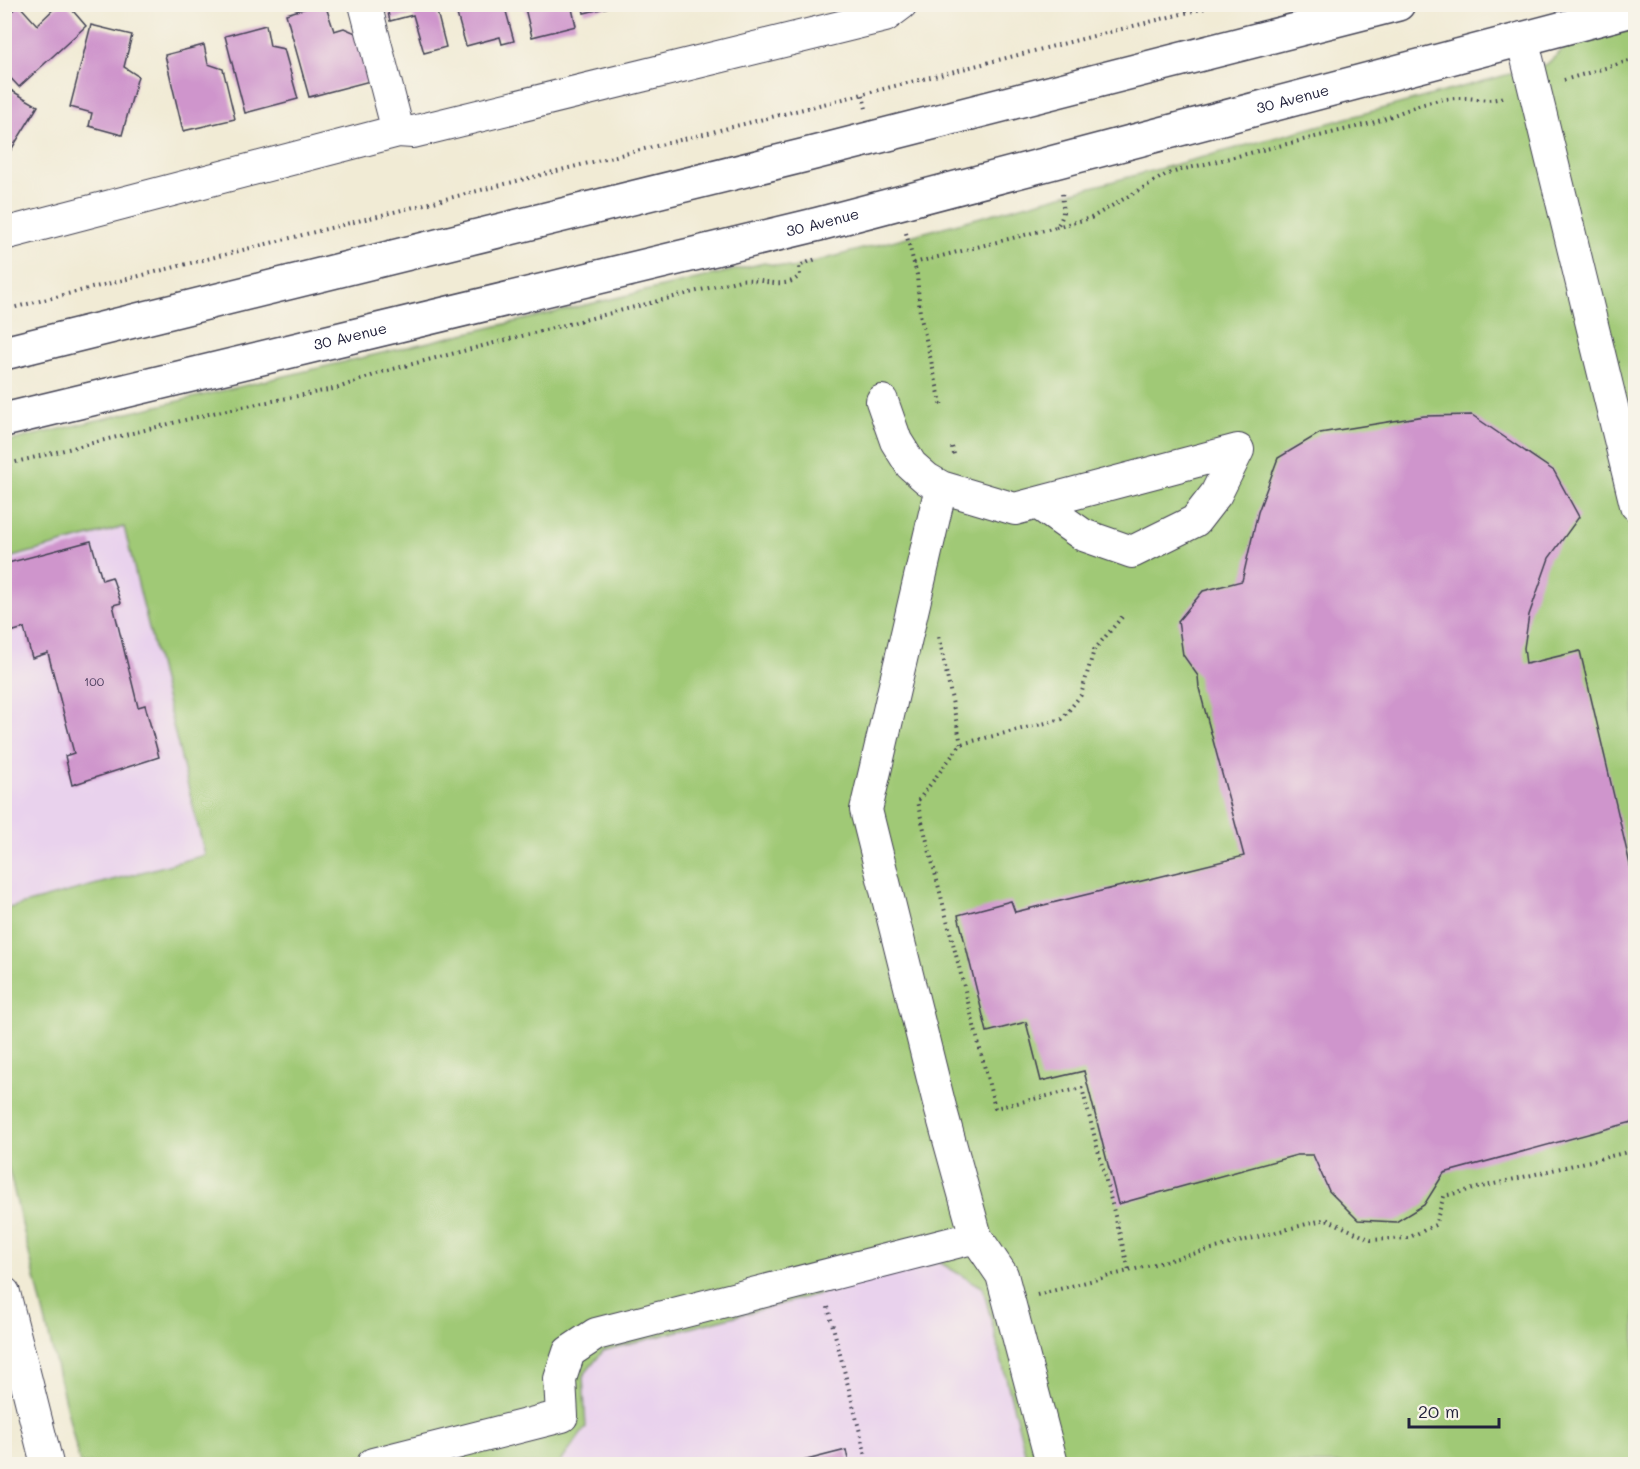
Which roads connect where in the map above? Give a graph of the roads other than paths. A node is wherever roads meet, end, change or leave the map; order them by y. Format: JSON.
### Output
{"nodes":[{"id":1,"x":364,"y":4,"type":"edge"},
{"id":2,"x":901,"y":4,"type":"edge"},
{"id":3,"x":1398,"y":4,"type":"edge"},
{"id":4,"x":1635,"y":9,"type":"edge"},
{"id":5,"x":1522,"y":38,"type":"junction"},
{"id":6,"x":398,"y":131,"type":"junction"},
{"id":7,"x":4,"y":234,"type":"edge"},
{"id":8,"x":4,"y":353,"type":"edge"},
{"id":9,"x":882,"y":401,"type":"dead end"},
{"id":10,"x":4,"y":420,"type":"edge"},
{"id":11,"x":941,"y":487,"type":"junction"},
{"id":12,"x":1039,"y":504,"type":"junction"},
{"id":13,"x":1635,"y":505,"type":"edge"},
{"id":14,"x":976,"y":1237,"type":"junction"},
{"id":15,"x":4,"y":1293,"type":"edge"},
{"id":16,"x":47,"y":1464,"type":"edge"},
{"id":17,"x":373,"y":1464,"type":"edge"},
{"id":18,"x":1052,"y":1464,"type":"edge"}],
"edges":[{"from":1,"to":6,"type":"street"},
{"from":2,"to":6,"type":"street"},
{"from":3,"to":8,"type":"main road"},
{"from":4,"to":5,"type":"main road","name":"30 Avenue"},
{"from":5,"to":10,"type":"main road","name":"30 Avenue"},
{"from":5,"to":13,"type":"street"},
{"from":6,"to":7,"type":"street"},
{"from":9,"to":11,"type":"street"},
{"from":11,"to":12,"type":"street"},
{"from":11,"to":14,"type":"street"},
{"from":12,"to":12,"type":"street"},
{"from":14,"to":17,"type":"street"},
{"from":14,"to":18,"type":"street"},
{"from":15,"to":16,"type":"street"}]}
